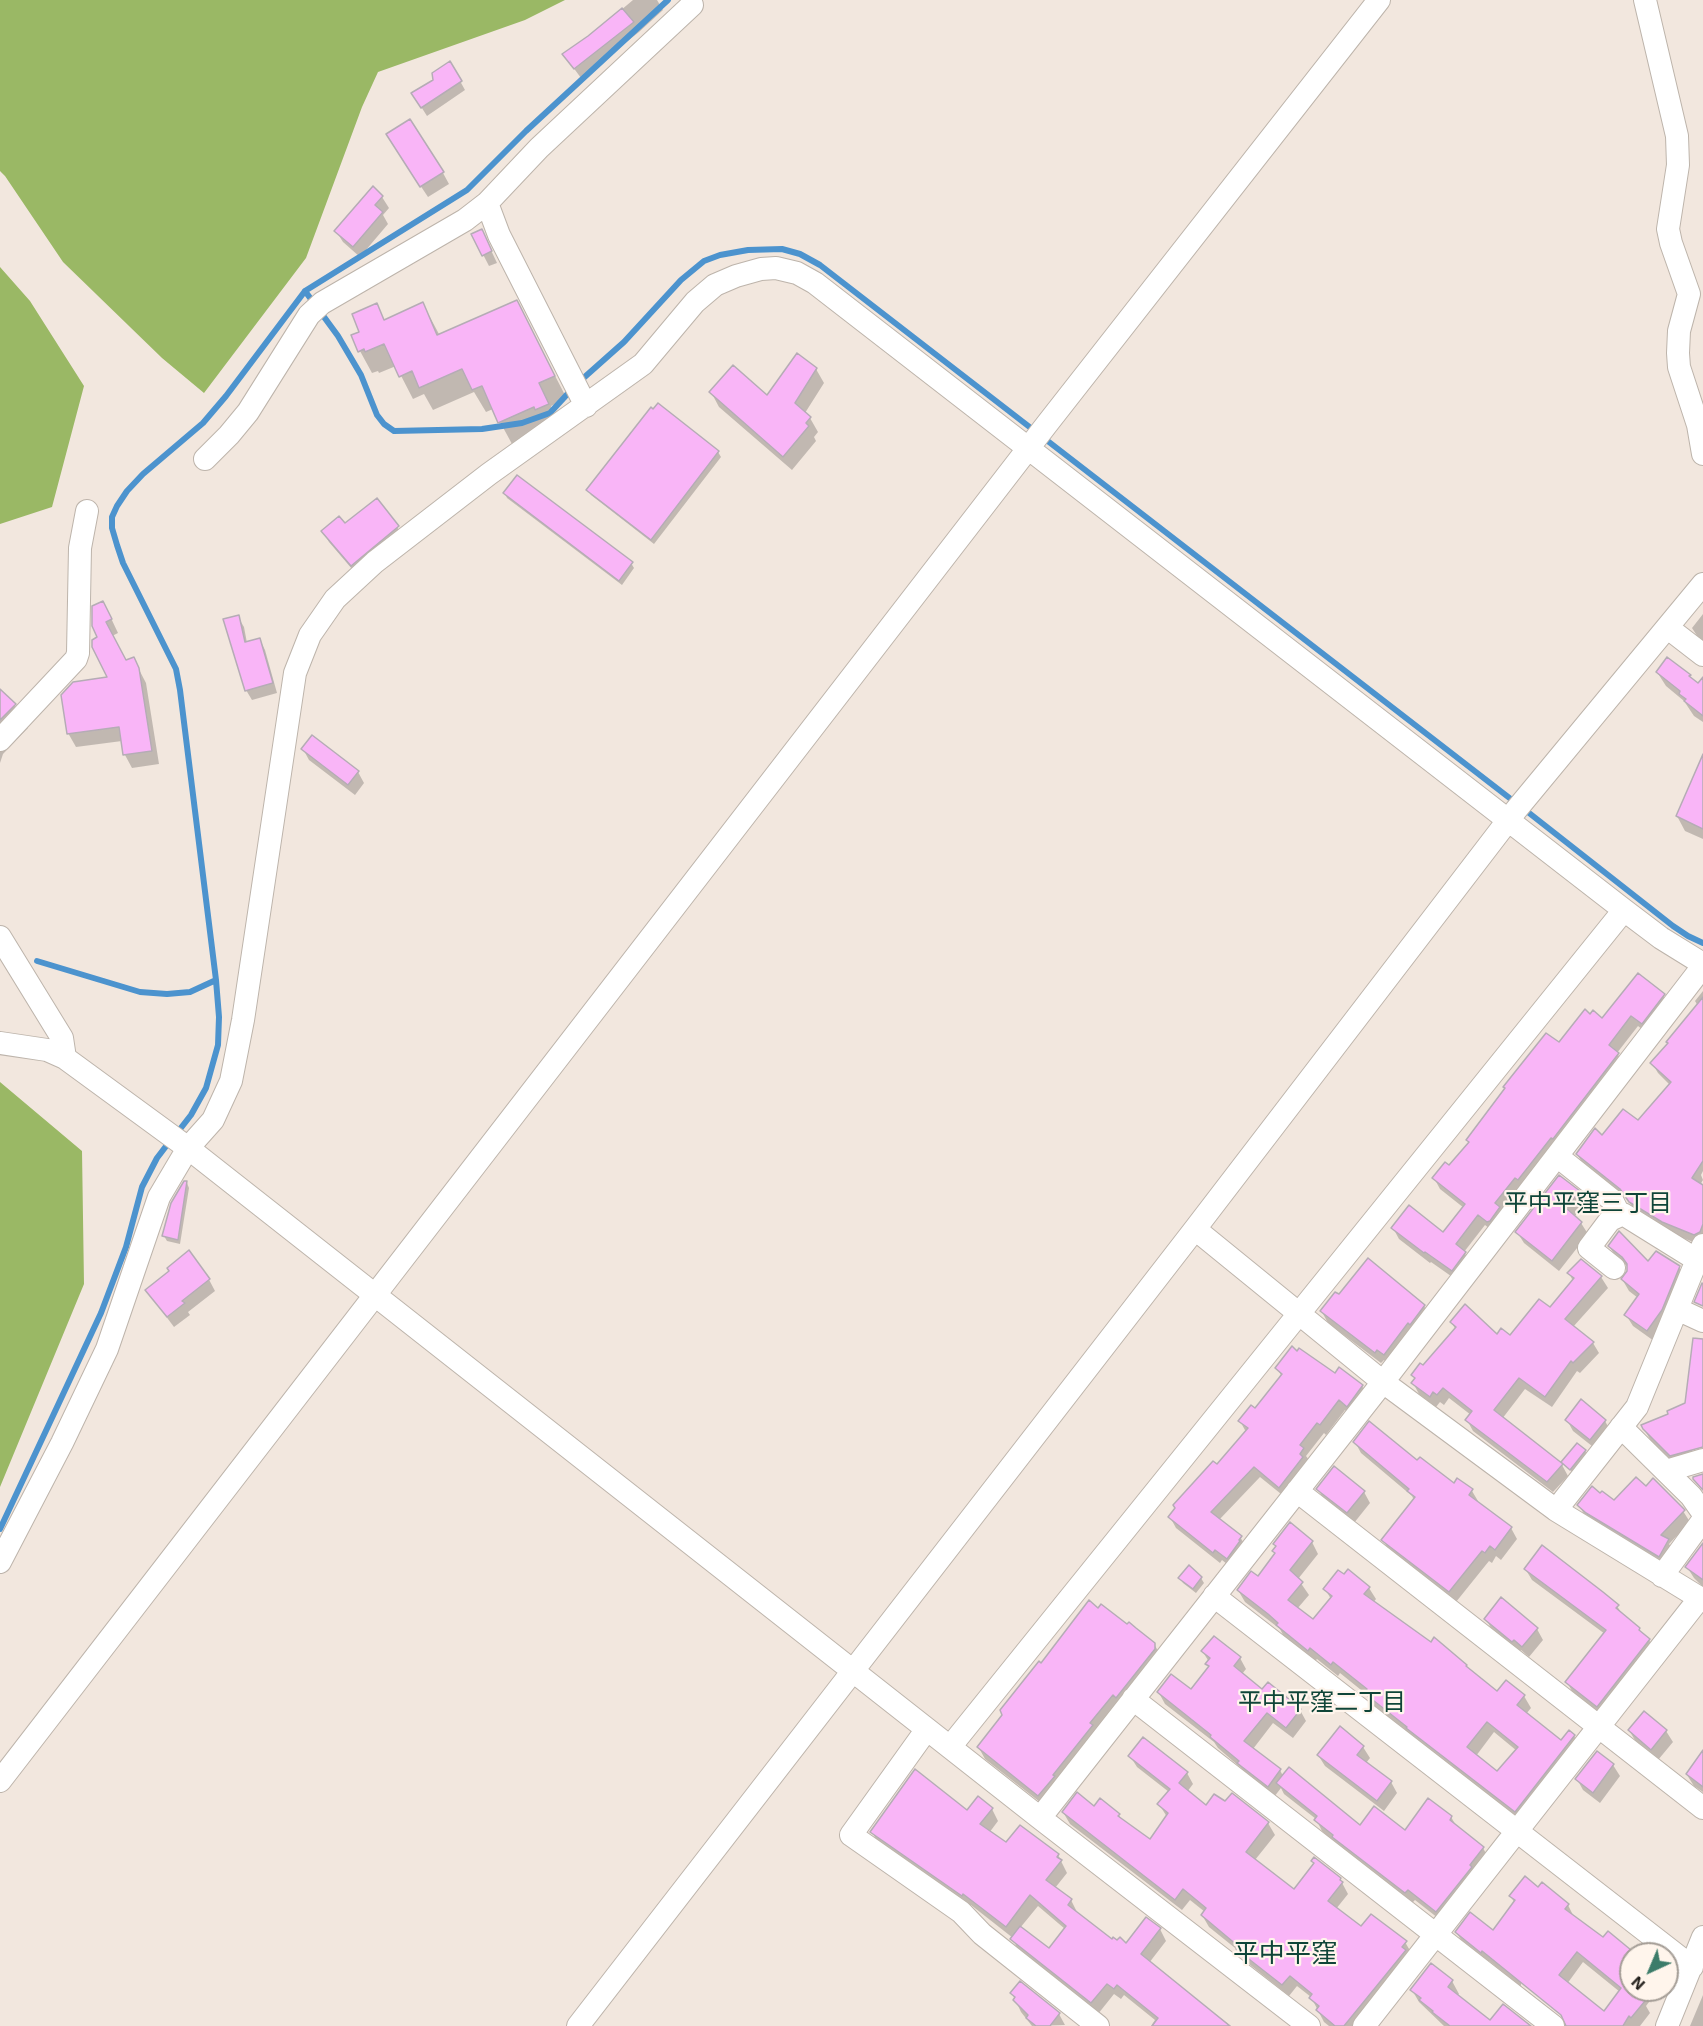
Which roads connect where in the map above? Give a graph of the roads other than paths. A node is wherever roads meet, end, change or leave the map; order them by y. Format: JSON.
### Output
{"nodes":[{"id":1,"x":1379,"y":0,"type":"edge"},
{"id":2,"x":1645,"y":0,"type":"edge"},
{"id":3,"x":692,"y":5,"type":"dead end"},
{"id":4,"x":487,"y":203,"type":"junction"},
{"id":5,"x":586,"y":405,"type":"junction"},
{"id":6,"x":1037,"y":438,"type":"junction"},
{"id":7,"x":1703,"y":454,"type":"edge"},
{"id":8,"x":205,"y":459,"type":"dead end"},
{"id":9,"x":87,"y":511,"type":"dead end"},
{"id":10,"x":1703,"y":584,"type":"edge"},
{"id":11,"x":1668,"y":628,"type":"junction"},
{"id":12,"x":1703,"y":656,"type":"edge"},
{"id":13,"x":0,"y":740,"type":"edge"},
{"id":14,"x":1516,"y":810,"type":"junction"},
{"id":15,"x":1624,"y":910,"type":"junction"},
{"id":16,"x":2,"y":942,"type":"edge"},
{"id":17,"x":1703,"y":965,"type":"edge"},
{"id":18,"x":0,"y":1043,"type":"edge"},
{"id":19,"x":65,"y":1058,"type":"junction"},
{"id":20,"x":178,"y":1141,"type":"junction"},
{"id":21,"x":1557,"y":1156,"type":"junction"},
{"id":22,"x":1617,"y":1216,"type":"junction"},
{"id":23,"x":1196,"y":1229,"type":"junction"},
{"id":24,"x":1701,"y":1253,"type":"edge"},
{"id":25,"x":1614,"y":1268,"type":"dead end"},
{"id":26,"x":375,"y":1294,"type":"junction"},
{"id":27,"x":1677,"y":1309,"type":"junction"},
{"id":28,"x":1298,"y":1314,"type":"junction"},
{"id":29,"x":1703,"y":1321,"type":"edge"},
{"id":30,"x":1383,"y":1382,"type":"junction"},
{"id":31,"x":1621,"y":1427,"type":"junction"},
{"id":32,"x":1703,"y":1460,"type":"edge"},
{"id":33,"x":1666,"y":1471,"type":"junction"},
{"id":34,"x":1297,"y":1491,"type":"junction"},
{"id":35,"x":1556,"y":1510,"type":"junction"},
{"id":36,"x":1703,"y":1513,"type":"edge"},
{"id":37,"x":1703,"y":1520,"type":"edge"},
{"id":38,"x":0,"y":1562,"type":"edge"},
{"id":39,"x":1662,"y":1576,"type":"junction"},
{"id":40,"x":1214,"y":1596,"type":"junction"},
{"id":41,"x":1701,"y":1599,"type":"edge"},
{"id":42,"x":854,"y":1671,"type":"junction"},
{"id":43,"x":1133,"y":1699,"type":"junction"},
{"id":44,"x":1598,"y":1728,"type":"junction"},
{"id":45,"x":927,"y":1729,"type":"junction"},
{"id":46,"x":950,"y":1747,"type":"junction"},
{"id":47,"x":0,"y":1781,"type":"edge"},
{"id":48,"x":1703,"y":1808,"type":"edge"},
{"id":49,"x":1040,"y":1818,"type":"junction"},
{"id":50,"x":1517,"y":1832,"type":"junction"},
{"id":51,"x":1437,"y":1935,"type":"junction"},
{"id":52,"x":1703,"y":1937,"type":"edge"},
{"id":53,"x":1692,"y":1967,"type":"junction"},
{"id":54,"x":578,"y":2026,"type":"edge"},
{"id":55,"x":1098,"y":2026,"type":"edge"},
{"id":56,"x":1309,"y":2026,"type":"edge"},
{"id":57,"x":1364,"y":2026,"type":"edge"},
{"id":58,"x":1553,"y":2026,"type":"edge"},
{"id":59,"x":1667,"y":2026,"type":"edge"}],
"edges":[{"from":1,"to":6,"type":"street"},
{"from":2,"to":7,"type":"street"},
{"from":3,"to":4,"type":"street"},
{"from":4,"to":5,"type":"street"},
{"from":4,"to":8,"type":"street"},
{"from":5,"to":6,"type":"street"},
{"from":5,"to":20,"type":"street"},
{"from":6,"to":14,"type":"street"},
{"from":6,"to":26,"type":"street"},
{"from":9,"to":13,"type":"street"},
{"from":10,"to":11,"type":"street"},
{"from":11,"to":12,"type":"street"},
{"from":11,"to":14,"type":"street"},
{"from":14,"to":15,"type":"street"},
{"from":14,"to":23,"type":"street"},
{"from":15,"to":17,"type":"street"},
{"from":15,"to":28,"type":"street"},
{"from":16,"to":19,"type":"street"},
{"from":17,"to":21,"type":"street"},
{"from":18,"to":19,"type":"street"},
{"from":19,"to":20,"type":"street"},
{"from":20,"to":26,"type":"street"},
{"from":20,"to":38,"type":"street"},
{"from":21,"to":22,"type":"street"},
{"from":21,"to":30,"type":"street"},
{"from":22,"to":24,"type":"street"},
{"from":22,"to":25,"type":"street"},
{"from":23,"to":28,"type":"street"},
{"from":23,"to":42,"type":"street"},
{"from":24,"to":27,"type":"street"},
{"from":26,"to":42,"type":"street"},
{"from":26,"to":47,"type":"street"},
{"from":27,"to":29,"type":"street"},
{"from":27,"to":31,"type":"street"},
{"from":28,"to":30,"type":"street"},
{"from":28,"to":46,"type":"street"},
{"from":30,"to":34,"type":"street"},
{"from":30,"to":35,"type":"street"},
{"from":31,"to":33,"type":"street"},
{"from":31,"to":35,"type":"street"},
{"from":32,"to":33,"type":"street"},
{"from":33,"to":36,"type":"street"},
{"from":34,"to":40,"type":"street"},
{"from":34,"to":44,"type":"street"},
{"from":35,"to":39,"type":"street"},
{"from":37,"to":39,"type":"street"},
{"from":39,"to":41,"type":"street"},
{"from":40,"to":43,"type":"street"},
{"from":40,"to":50,"type":"street"},
{"from":41,"to":44,"type":"street"},
{"from":42,"to":45,"type":"street"},
{"from":42,"to":54,"type":"street"},
{"from":43,"to":49,"type":"street"},
{"from":43,"to":51,"type":"street"},
{"from":44,"to":48,"type":"street"},
{"from":44,"to":50,"type":"street"},
{"from":45,"to":46,"type":"street"},
{"from":45,"to":55,"type":"street"},
{"from":46,"to":49,"type":"street"},
{"from":49,"to":56,"type":"street"},
{"from":50,"to":51,"type":"street"},
{"from":50,"to":53,"type":"street"},
{"from":51,"to":57,"type":"street"},
{"from":51,"to":58,"type":"street"},
{"from":52,"to":53,"type":"street"},
{"from":53,"to":59,"type":"street"}]}
